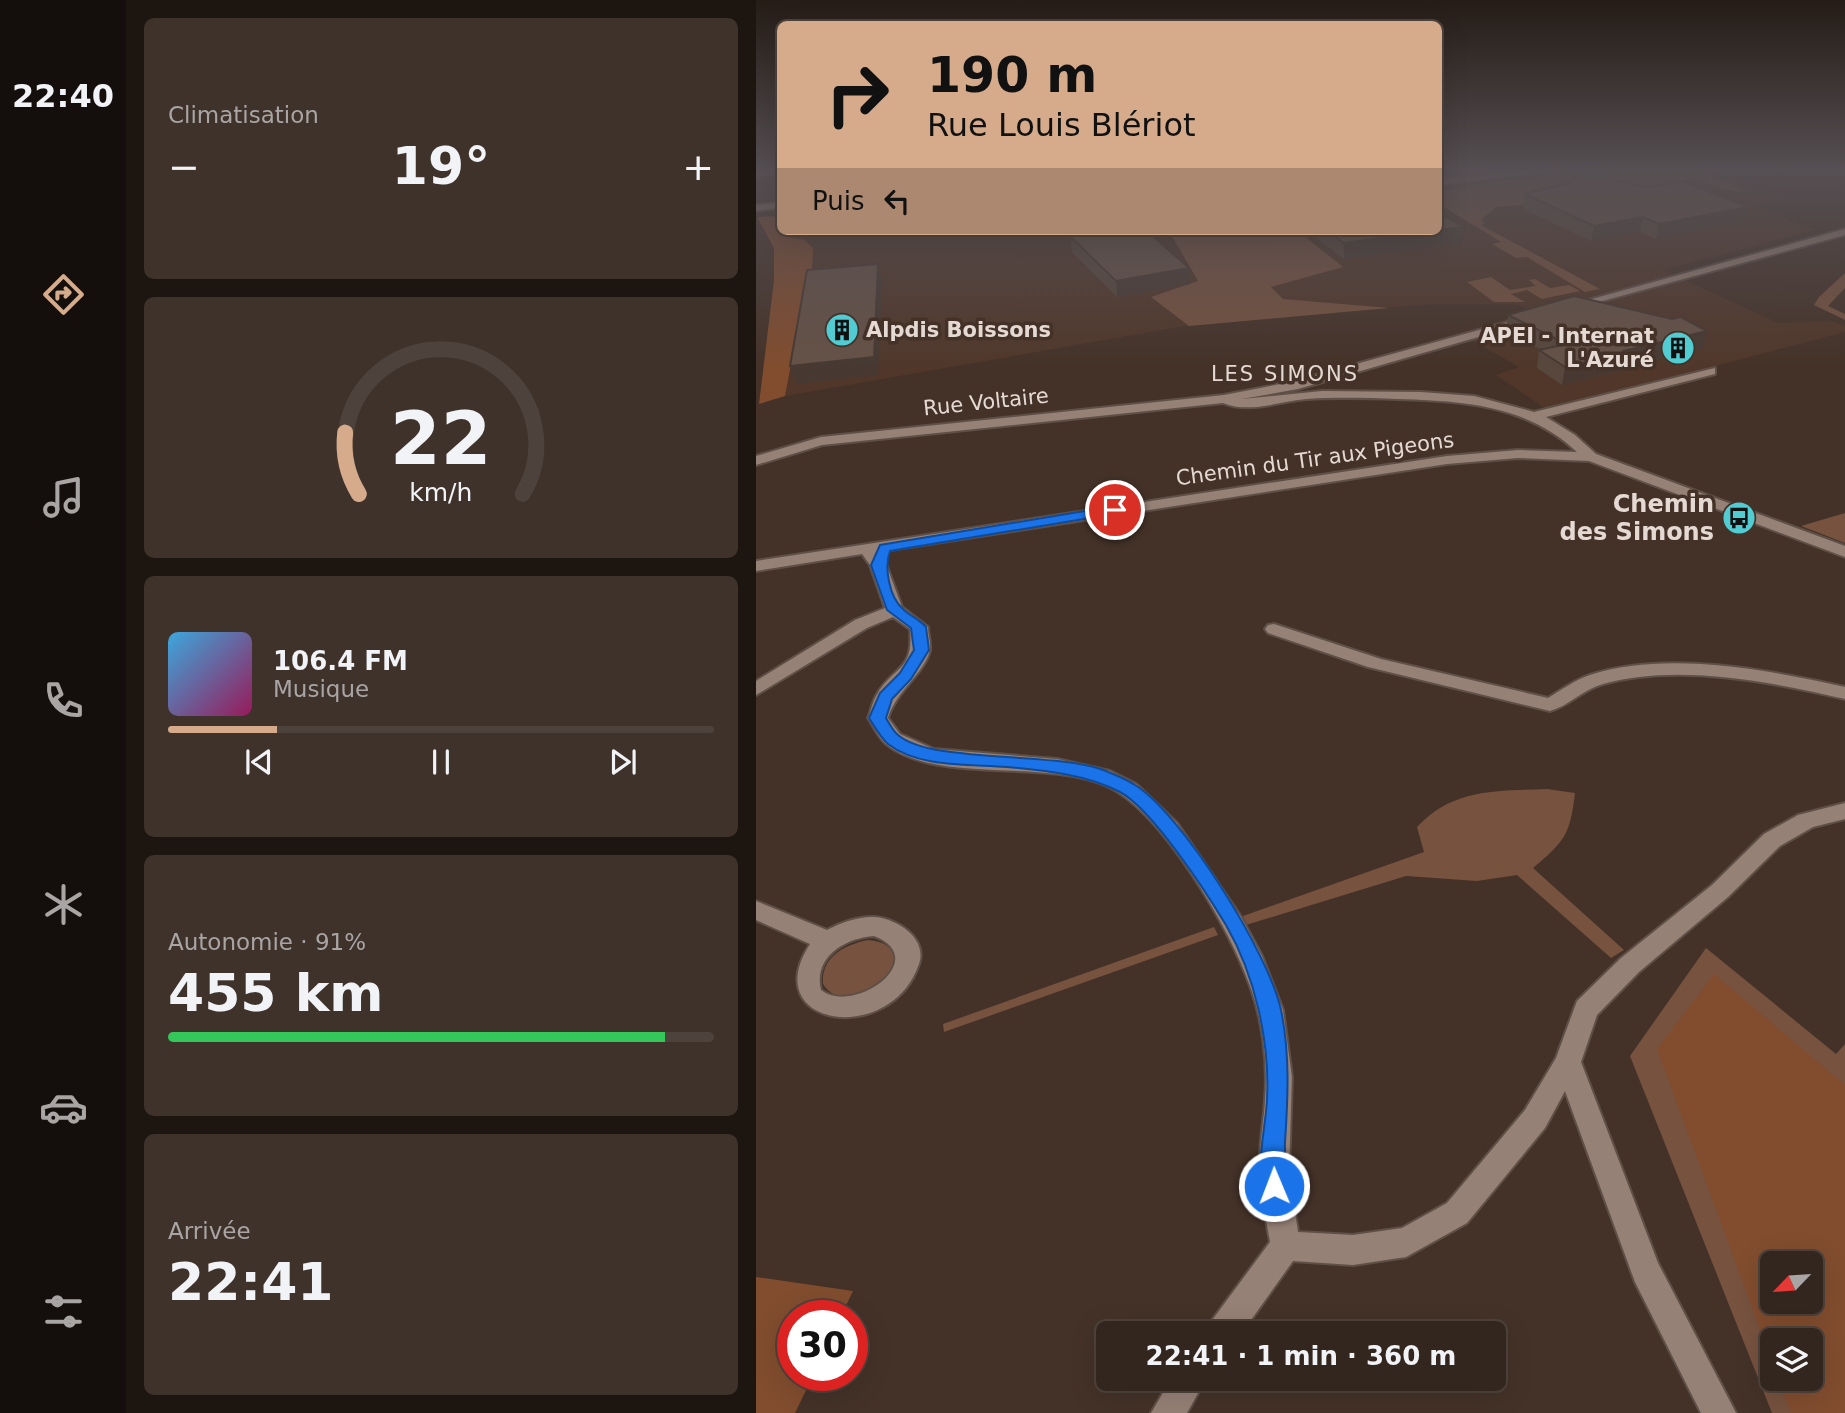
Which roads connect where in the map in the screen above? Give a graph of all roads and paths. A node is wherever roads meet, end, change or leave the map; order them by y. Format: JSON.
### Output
{"nodes":[{"id":1,"x":1827,"y":237,"type":"edge"},
{"id":2,"x":1711,"y":371,"type":"dead end"},
{"id":3,"x":1224,"y":399,"type":"junction"},
{"id":4,"x":1533,"y":416,"type":"junction"},
{"id":5,"x":1572,"y":436,"type":"junction"},
{"id":6,"x":1568,"y":454,"type":"junction"},
{"id":7,"x":1591,"y":457,"type":"junction"},
{"id":8,"x":756,"y":461,"type":"edge"},
{"id":9,"x":1845,"y":552,"type":"edge"},
{"id":10,"x":876,"y":554,"type":"junction"},
{"id":11,"x":756,"y":566,"type":"edge"},
{"id":12,"x":894,"y":610,"type":"junction"},
{"id":13,"x":1274,"y":629,"type":"dead end"},
{"id":14,"x":756,"y":689,"type":"edge"},
{"id":15,"x":1845,"y":693,"type":"edge"},
{"id":16,"x":1845,"y":811,"type":"edge"},
{"id":17,"x":756,"y":910,"type":"edge"},
{"id":18,"x":827,"y":942,"type":"dead end"},
{"id":19,"x":1568,"y":1062,"type":"junction"},
{"id":20,"x":1286,"y":1246,"type":"junction"},
{"id":21,"x":1231,"y":1321,"type":"edge"},
{"id":22,"x":1182,"y":1391,"type":"edge"},
{"id":23,"x":1168,"y":1413,"type":"edge"},
{"id":24,"x":1719,"y":1413,"type":"edge"}],
"edges":[{"from":1,"to":3,"type":"street"},
{"from":2,"to":4,"type":"street"},
{"from":3,"to":4,"type":"street"},
{"from":3,"to":8,"type":"street","name":"Rue Voltaire"},
{"from":4,"to":5,"type":"street"},
{"from":5,"to":6,"type":"street"},
{"from":5,"to":7,"type":"street"},
{"from":6,"to":7,"type":"street","name":"Chemin du Tir aux Pigeons"},
{"from":6,"to":10,"type":"street","name":"Chemin du Tir aux Pigeons"},
{"from":7,"to":9,"type":"street"},
{"from":10,"to":11,"type":"street","name":"Chemin du Tir aux Pigeons"},
{"from":10,"to":12,"type":"street"},
{"from":12,"to":14,"type":"street"},
{"from":12,"to":20,"type":"street"},
{"from":13,"to":15,"type":"street"},
{"from":16,"to":19,"type":"street"},
{"from":17,"to":18,"type":"street"},
{"from":19,"to":20,"type":"street"},
{"from":19,"to":24,"type":"street"},
{"from":20,"to":21,"type":"street"},
{"from":22,"to":23,"type":"street"}]}
